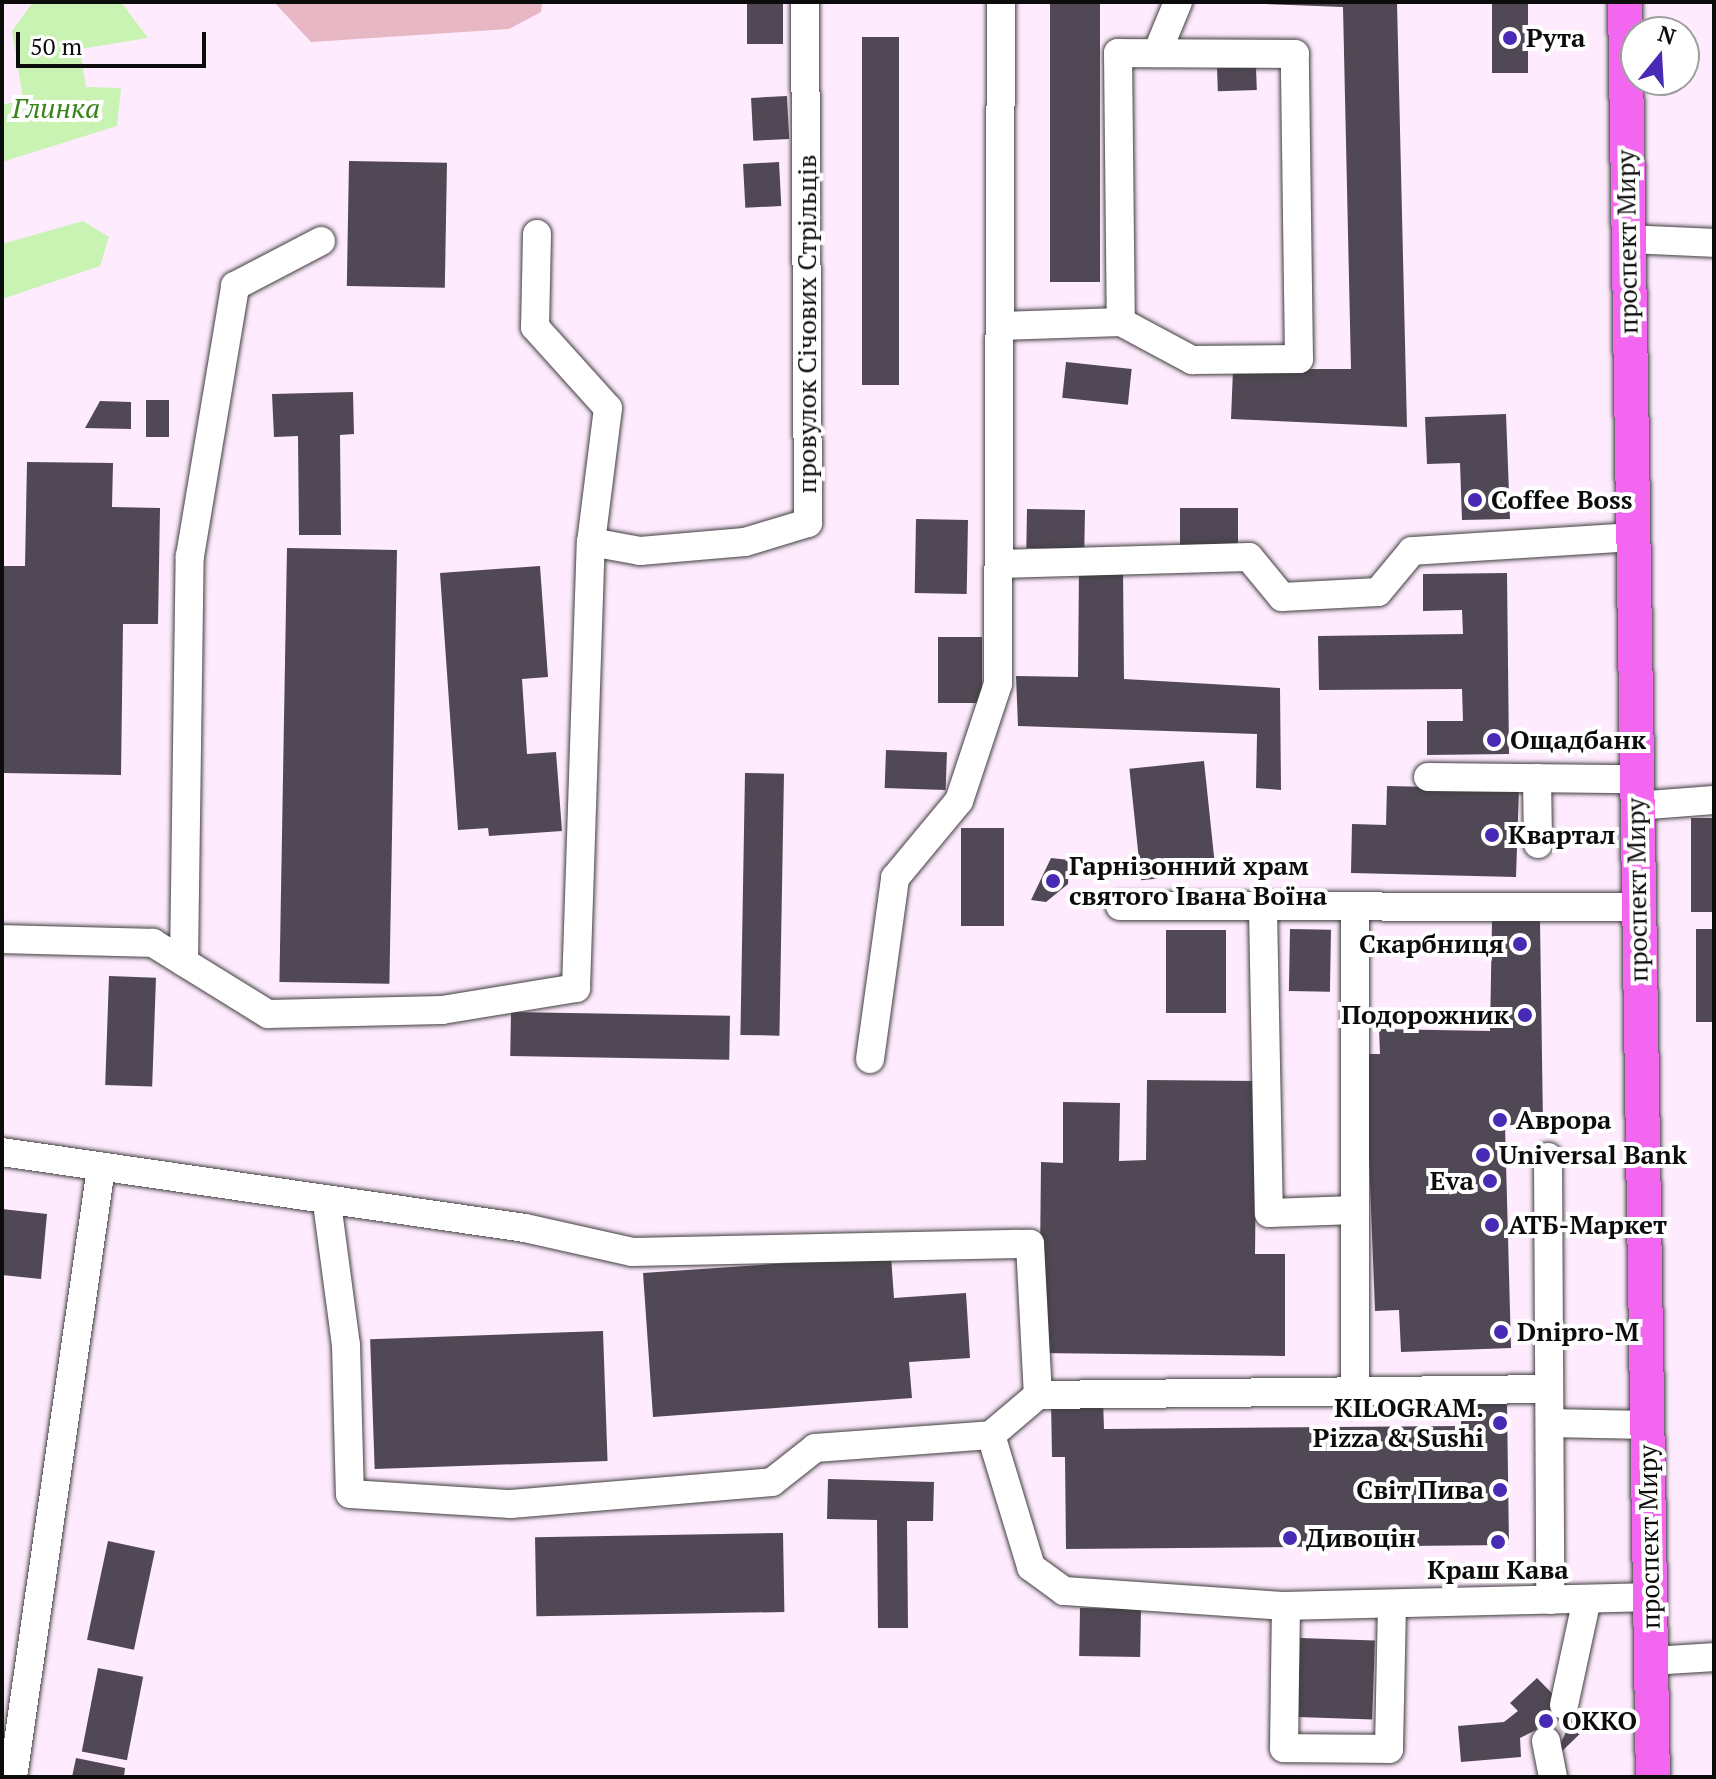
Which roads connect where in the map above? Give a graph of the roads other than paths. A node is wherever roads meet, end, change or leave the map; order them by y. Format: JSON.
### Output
{"nodes":[{"id":1,"x":805,"y":2,"type":"edge"},
{"id":2,"x":1001,"y":2,"type":"edge"},
{"id":3,"x":1178,"y":2,"type":"edge"},
{"id":4,"x":1625,"y":2,"type":"edge"},
{"id":5,"x":1157,"y":53,"type":"junction"},
{"id":6,"x":537,"y":234,"type":"dead end"},
{"id":7,"x":1627,"y":239,"type":"junction"},
{"id":8,"x":321,"y":241,"type":"dead end"},
{"id":9,"x":1714,"y":243,"type":"edge"},
{"id":10,"x":1121,"y":322,"type":"junction"},
{"id":11,"x":1000,"y":326,"type":"junction"},
{"id":12,"x":1632,"y":537,"type":"junction"},
{"id":13,"x":591,"y":542,"type":"junction"},
{"id":14,"x":999,"y":564,"type":"junction"},
{"id":15,"x":1428,"y":777,"type":"dead end"},
{"id":16,"x":1537,"y":778,"type":"junction"},
{"id":17,"x":1635,"y":793,"type":"junction"},
{"id":18,"x":1714,"y":800,"type":"edge"},
{"id":19,"x":1538,"y":844,"type":"dead end"},
{"id":20,"x":1120,"y":906,"type":"dead end"},
{"id":21,"x":1638,"y":907,"type":"junction"},
{"id":22,"x":1355,"y":908,"type":"junction"},
{"id":23,"x":1263,"y":909,"type":"junction"},
{"id":24,"x":2,"y":939,"type":"edge"},
{"id":25,"x":184,"y":962,"type":"junction"},
{"id":26,"x":870,"y":1059,"type":"dead end"},
{"id":27,"x":2,"y":1152,"type":"edge"},
{"id":28,"x":1548,"y":1157,"type":"dead end"},
{"id":29,"x":101,"y":1168,"type":"junction"},
{"id":30,"x":327,"y":1203,"type":"junction"},
{"id":31,"x":1355,"y":1210,"type":"junction"},
{"id":32,"x":1549,"y":1389,"type":"junction"},
{"id":33,"x":1355,"y":1393,"type":"junction"},
{"id":34,"x":1038,"y":1395,"type":"junction"},
{"id":35,"x":1550,"y":1423,"type":"junction"},
{"id":36,"x":1646,"y":1425,"type":"junction"},
{"id":37,"x":991,"y":1435,"type":"junction"},
{"id":38,"x":1651,"y":1597,"type":"junction"},
{"id":39,"x":1587,"y":1599,"type":"junction"},
{"id":40,"x":1550,"y":1600,"type":"junction"},
{"id":41,"x":1392,"y":1604,"type":"junction"},
{"id":42,"x":1286,"y":1606,"type":"junction"},
{"id":43,"x":1714,"y":1657,"type":"edge"},
{"id":44,"x":1651,"y":1661,"type":"junction"},
{"id":45,"x":1564,"y":1705,"type":"tunnel mouth"},
{"id":46,"x":11,"y":1741,"type":"edge"},
{"id":47,"x":1546,"y":1741,"type":"tunnel mouth"},
{"id":48,"x":13,"y":1777,"type":"edge"},
{"id":49,"x":1553,"y":1777,"type":"edge"},
{"id":50,"x":1653,"y":1777,"type":"edge"}],
"edges":[{"from":1,"to":13,"type":"street","name":"провулок Січових Стрільців"},
{"from":2,"to":11,"type":"street"},
{"from":3,"to":5,"type":"street"},
{"from":4,"to":7,"type":"main road","name":"проспект Миру"},
{"from":5,"to":10,"type":"street"},
{"from":5,"to":10,"type":"street"},
{"from":6,"to":13,"type":"street"},
{"from":7,"to":9,"type":"street"},
{"from":7,"to":12,"type":"main road","name":"проспект Миру"},
{"from":8,"to":25,"type":"street"},
{"from":10,"to":11,"type":"street"},
{"from":11,"to":14,"type":"street"},
{"from":12,"to":14,"type":"street"},
{"from":12,"to":17,"type":"main road","name":"проспект Миру"},
{"from":13,"to":25,"type":"street"},
{"from":14,"to":26,"type":"street"},
{"from":15,"to":16,"type":"street"},
{"from":16,"to":17,"type":"street"},
{"from":16,"to":19,"type":"street"},
{"from":17,"to":18,"type":"street"},
{"from":17,"to":21,"type":"main road","name":"проспект Миру"},
{"from":20,"to":23,"type":"street"},
{"from":21,"to":22,"type":"street"},
{"from":21,"to":36,"type":"main road","name":"проспект Миру"},
{"from":22,"to":23,"type":"street"},
{"from":22,"to":31,"type":"street"},
{"from":23,"to":31,"type":"street"},
{"from":24,"to":25,"type":"street"},
{"from":27,"to":29,"type":"street"},
{"from":28,"to":32,"type":"street"},
{"from":29,"to":30,"type":"street"},
{"from":29,"to":46,"type":"street"},
{"from":30,"to":34,"type":"street"},
{"from":30,"to":37,"type":"street"},
{"from":31,"to":33,"type":"street"},
{"from":32,"to":33,"type":"street"},
{"from":32,"to":35,"type":"street"},
{"from":33,"to":34,"type":"street"},
{"from":34,"to":37,"type":"street"},
{"from":35,"to":36,"type":"street"},
{"from":35,"to":40,"type":"street"},
{"from":36,"to":38,"type":"main road","name":"проспект Миру"},
{"from":37,"to":42,"type":"street"},
{"from":38,"to":39,"type":"street"},
{"from":38,"to":44,"type":"main road","name":"проспект Миру"},
{"from":39,"to":40,"type":"street"},
{"from":39,"to":45,"type":"street"},
{"from":40,"to":41,"type":"street"},
{"from":41,"to":42,"type":"street"},
{"from":41,"to":42,"type":"street"},
{"from":43,"to":44,"type":"street"},
{"from":44,"to":50,"type":"main road","name":"проспект Миру"},
{"from":46,"to":48,"type":"street"},
{"from":47,"to":49,"type":"street"}]}
